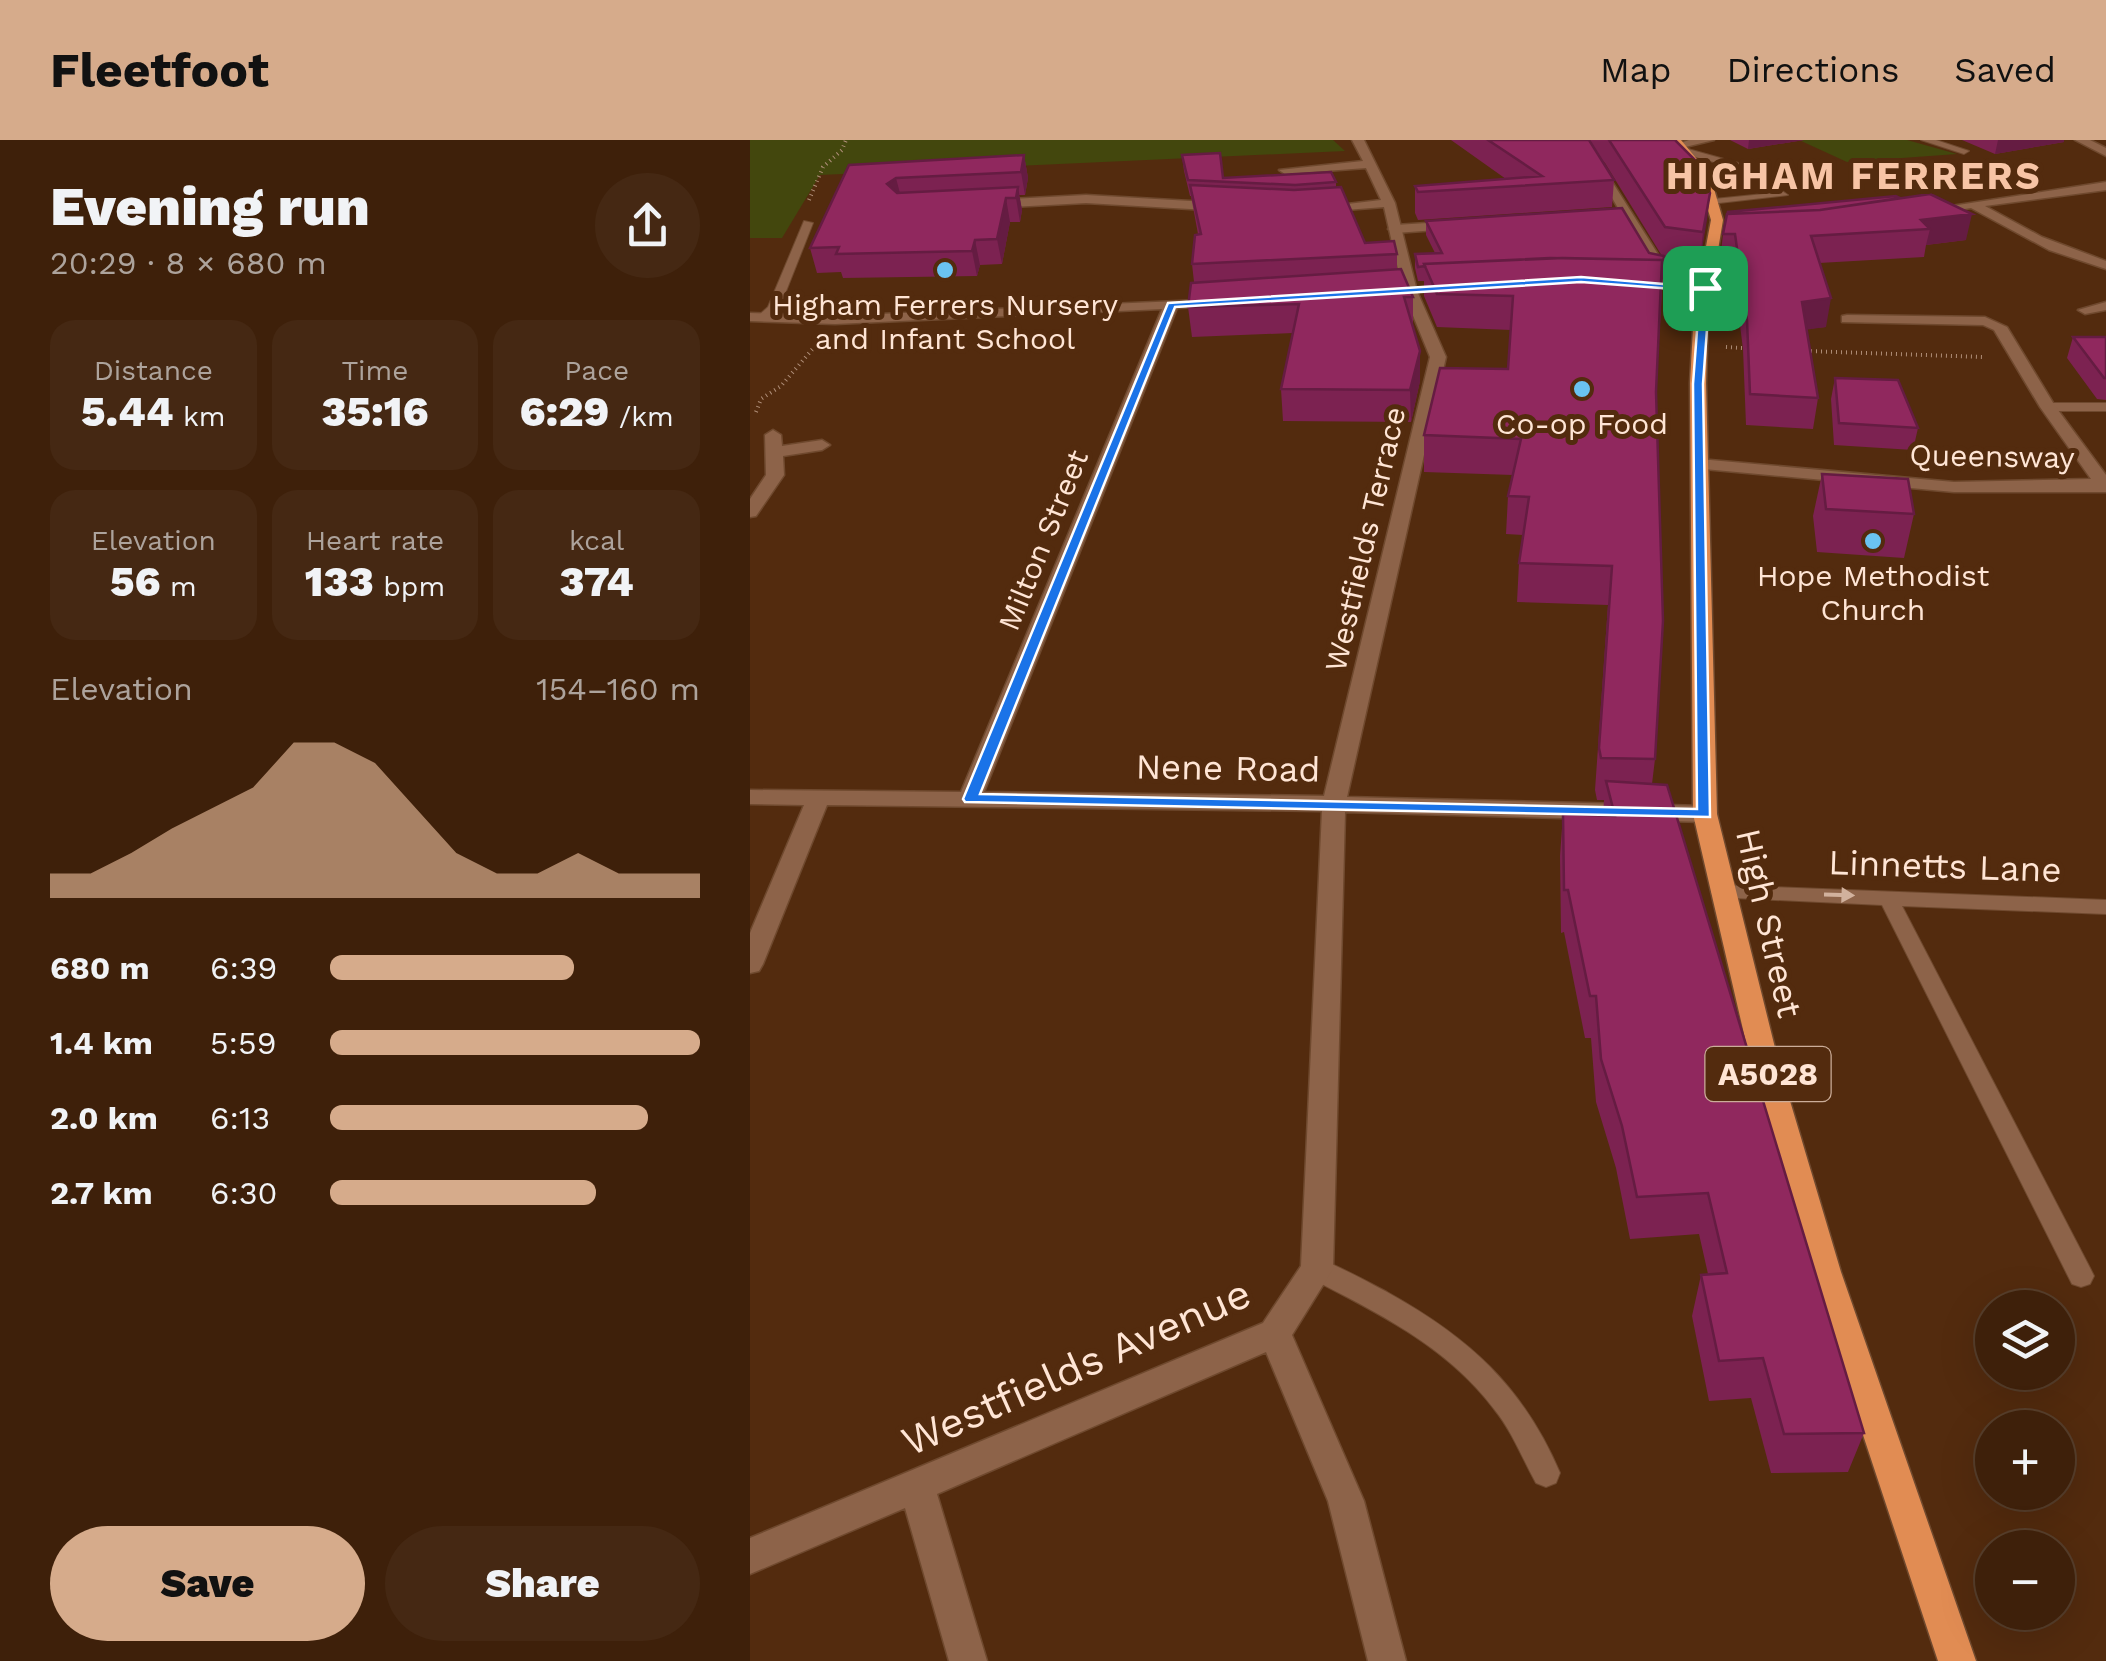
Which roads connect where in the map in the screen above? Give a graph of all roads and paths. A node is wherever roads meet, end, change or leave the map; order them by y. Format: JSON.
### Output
{"nodes":[{"id":1,"x":846,"y":140,"type":"edge"},
{"id":2,"x":1358,"y":140,"type":"edge"},
{"id":3,"x":1708,"y":140,"type":"edge"},
{"id":4,"x":1926,"y":140,"type":"edge"},
{"id":5,"x":2082,"y":140,"type":"edge"},
{"id":6,"x":1681,"y":145,"type":"edge"},
{"id":7,"x":1964,"y":151,"type":"dead end"},
{"id":8,"x":2106,"y":153,"type":"edge"},
{"id":9,"x":1588,"y":155,"type":"edge"},
{"id":10,"x":1373,"y":164,"type":"junction"},
{"id":11,"x":1285,"y":170,"type":"edge"},
{"id":12,"x":2106,"y":186,"type":"edge"},
{"id":13,"x":1714,"y":202,"type":"junction"},
{"id":14,"x":1390,"y":203,"type":"junction"},
{"id":15,"x":975,"y":205,"type":"edge"},
{"id":16,"x":1974,"y":205,"type":"junction"},
{"id":17,"x":1242,"y":208,"type":"edge"},
{"id":18,"x":1296,"y":209,"type":"edge"},
{"id":19,"x":1624,"y":214,"type":"junction"},
{"id":20,"x":1902,"y":214,"type":"edge"},
{"id":21,"x":1606,"y":216,"type":"edge"},
{"id":22,"x":808,"y":223,"type":"joint"},
{"id":23,"x":1472,"y":224,"type":"edge"},
{"id":24,"x":1396,"y":229,"type":"junction"},
{"id":25,"x":2106,"y":265,"type":"edge"},
{"id":26,"x":1706,"y":270,"type":"junction"},
{"id":27,"x":1614,"y":280,"type":"edge"},
{"id":28,"x":1705,"y":288,"type":"junction"},
{"id":29,"x":1231,"y":301,"type":"edge"},
{"id":30,"x":1171,"y":305,"type":"junction"},
{"id":31,"x":2106,"y":306,"type":"edge"},
{"id":32,"x":2085,"y":310,"type":"dead end"},
{"id":33,"x":756,"y":318,"type":"edge"},
{"id":34,"x":1848,"y":319,"type":"dead end"},
{"id":35,"x":834,"y":320,"type":"junction"},
{"id":36,"x":1800,"y":350,"type":"edge"},
{"id":37,"x":2019,"y":358,"type":"junction"},
{"id":38,"x":2048,"y":407,"type":"junction"},
{"id":39,"x":2106,"y":407,"type":"edge"},
{"id":40,"x":773,"y":443,"type":"junction"},
{"id":41,"x":822,"y":444,"type":"dead end"},
{"id":42,"x":1698,"y":464,"type":"junction"},
{"id":43,"x":2105,"y":485,"type":"edge"},
{"id":44,"x":750,"y":512,"type":"edge"},
{"id":45,"x":750,"y":797,"type":"edge"},
{"id":46,"x":970,"y":799,"type":"junction"},
{"id":47,"x":818,"y":800,"type":"junction"},
{"id":48,"x":1334,"y":804,"type":"junction"},
{"id":49,"x":1705,"y":814,"type":"junction"},
{"id":50,"x":1721,"y":892,"type":"junction"},
{"id":51,"x":1888,"y":896,"type":"junction"},
{"id":52,"x":2106,"y":908,"type":"edge"},
{"id":53,"x":750,"y":964,"type":"edge"},
{"id":54,"x":1316,"y":1269,"type":"junction"},
{"id":55,"x":2081,"y":1276,"type":"dead end"},
{"id":56,"x":1276,"y":1333,"type":"junction"},
{"id":57,"x":1546,"y":1473,"type":"dead end"},
{"id":58,"x":916,"y":1486,"type":"junction"},
{"id":59,"x":750,"y":1556,"type":"edge"},
{"id":60,"x":968,"y":1661,"type":"edge"},
{"id":61,"x":1387,"y":1661,"type":"edge"},
{"id":62,"x":1957,"y":1661,"type":"edge"}],
"edges":[{"from":1,"to":22,"type":"path"},
{"from":2,"to":10,"type":"street","name":"Westfields Terrace"},
{"from":3,"to":6,"type":"street"},
{"from":4,"to":7,"type":"lane"},
{"from":5,"to":8,"type":"street"},
{"from":6,"to":13,"type":"main road","number":"A5028"},
{"from":6,"to":13,"type":"lane"},
{"from":9,"to":19,"type":"street"},
{"from":10,"to":11,"type":"street"},
{"from":10,"to":14,"type":"street","name":"Westfields Terrace"},
{"from":12,"to":16,"type":"street"},
{"from":13,"to":26,"type":"main road","name":"High Street","number":"A5028"},
{"from":14,"to":18,"type":"street"},
{"from":14,"to":24,"type":"street","name":"Westfields Terrace"},
{"from":15,"to":17,"type":"street"},
{"from":16,"to":20,"type":"street"},
{"from":16,"to":25,"type":"street"},
{"from":19,"to":21,"type":"street"},
{"from":19,"to":26,"type":"street"},
{"from":22,"to":33,"type":"lane"},
{"from":23,"to":24,"type":"street"},
{"from":24,"to":48,"type":"street","name":"Westfields Terrace"},
{"from":26,"to":28,"type":"main road","name":"High Street","number":"A5028"},
{"from":27,"to":28,"type":"street"},
{"from":28,"to":42,"type":"main road","name":"High Street","number":"A5028"},
{"from":29,"to":30,"type":"street"},
{"from":30,"to":35,"type":"street"},
{"from":30,"to":46,"type":"street","name":"Milton Street"},
{"from":31,"to":32,"type":"street"},
{"from":33,"to":35,"type":"street"},
{"from":34,"to":37,"type":"street"},
{"from":35,"to":40,"type":"path"},
{"from":36,"to":37,"type":"path"},
{"from":37,"to":38,"type":"street"},
{"from":38,"to":39,"type":"lane"},
{"from":38,"to":43,"type":"street"},
{"from":40,"to":41,"type":"street"},
{"from":40,"to":44,"type":"street"},
{"from":42,"to":43,"type":"street","name":"Queensway"},
{"from":42,"to":49,"type":"main road","name":"High Street","number":"A5028"},
{"from":45,"to":47,"type":"street","name":"Nene Road"},
{"from":46,"to":47,"type":"street","name":"Nene Road"},
{"from":46,"to":48,"type":"street","name":"Nene Road"},
{"from":47,"to":53,"type":"street"},
{"from":48,"to":49,"type":"street","name":"Nene Road"},
{"from":48,"to":54,"type":"street","name":"Westfields Avenue"},
{"from":49,"to":50,"type":"main road","name":"High Street","number":"A5028"},
{"from":50,"to":51,"type":"lane","name":"Linnetts Lane","one_way":true},
{"from":50,"to":62,"type":"main road","name":"High Street","number":"A5028"},
{"from":51,"to":52,"type":"lane","name":"Linnetts Lane"},
{"from":51,"to":55,"type":"lane"},
{"from":54,"to":56,"type":"street","name":"Westfields Avenue"},
{"from":54,"to":57,"type":"lane"},
{"from":56,"to":58,"type":"street","name":"Westfields Avenue"},
{"from":56,"to":61,"type":"street"},
{"from":58,"to":59,"type":"street","name":"Westfields Avenue"},
{"from":58,"to":60,"type":"street"}]}
